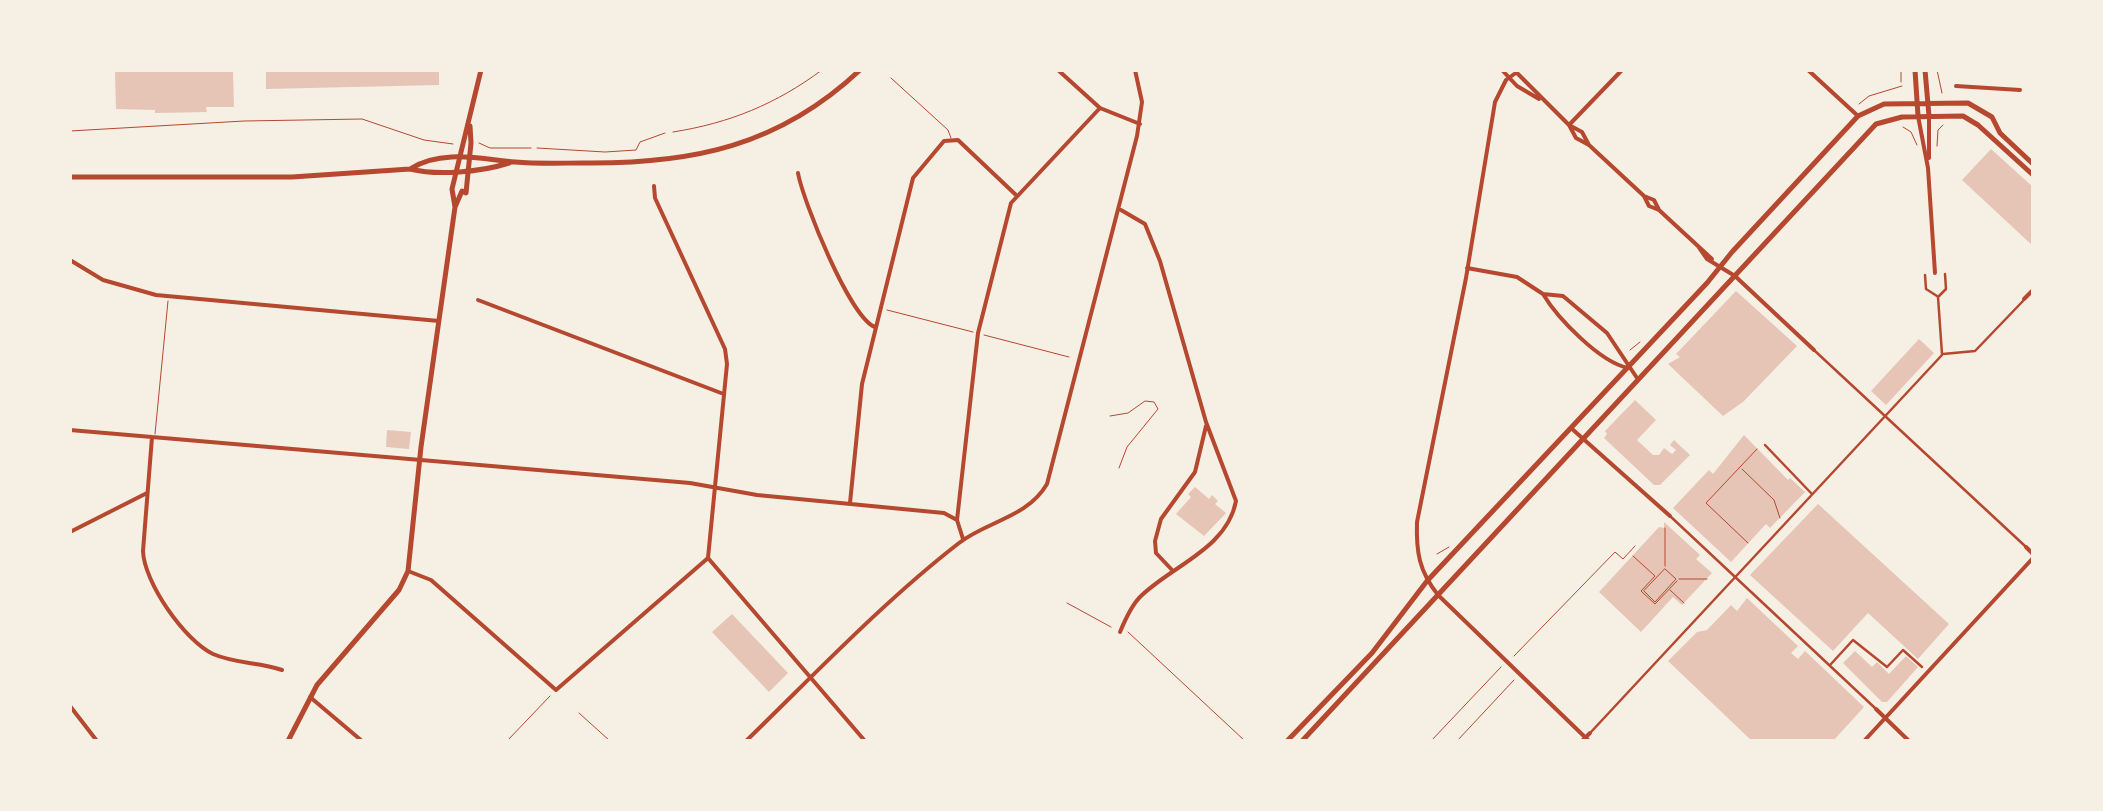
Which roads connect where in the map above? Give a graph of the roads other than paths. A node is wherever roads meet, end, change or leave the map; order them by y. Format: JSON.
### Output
{"nodes":[{"id":1,"x":481,"y":70,"type":"edge"},
{"id":2,"x":860,"y":70,"type":"edge"},
{"id":3,"x":1058,"y":70,"type":"edge"},
{"id":4,"x":1135,"y":70,"type":"edge"},
{"id":5,"x":1502,"y":70,"type":"edge"},
{"id":6,"x":1622,"y":70,"type":"edge"},
{"id":7,"x":1808,"y":70,"type":"edge"},
{"id":8,"x":1915,"y":70,"type":"edge"},
{"id":9,"x":1926,"y":70,"type":"edge"},
{"id":10,"x":1516,"y":71,"type":"edge"},
{"id":11,"x":891,"y":78,"type":"dead end"},
{"id":12,"x":1510,"y":78,"type":"junction"},
{"id":13,"x":1956,"y":86,"type":"dead end"},
{"id":14,"x":2020,"y":90,"type":"dead end"},
{"id":15,"x":1543,"y":101,"type":"junction"},
{"id":16,"x":1928,"y":101,"type":"junction"},
{"id":17,"x":1917,"y":102,"type":"junction"},
{"id":18,"x":1100,"y":108,"type":"junction"},
{"id":19,"x":1856,"y":114,"type":"junction"},
{"id":20,"x":1918,"y":116,"type":"junction"},
{"id":21,"x":1929,"y":116,"type":"junction"},
{"id":22,"x":469,"y":123,"type":"junction"},
{"id":23,"x":1140,"y":124,"type":"junction"},
{"id":24,"x":1569,"y":126,"type":"junction"},
{"id":25,"x":665,"y":133,"type":"road end"},
{"id":26,"x":951,"y":138,"type":"junction"},
{"id":27,"x":537,"y":148,"type":"road end"},
{"id":28,"x":458,"y":158,"type":"junction"},
{"id":29,"x":469,"y":158,"type":"junction"},
{"id":30,"x":512,"y":162,"type":"junction"},
{"id":31,"x":2033,"y":164,"type":"edge"},
{"id":32,"x":410,"y":168,"type":"junction"},
{"id":33,"x":1928,"y":168,"type":"junction"},
{"id":34,"x":467,"y":169,"type":"junction"},
{"id":35,"x":456,"y":170,"type":"junction"},
{"id":36,"x":798,"y":173,"type":"dead end"},
{"id":37,"x":2033,"y":175,"type":"edge"},
{"id":38,"x":70,"y":178,"type":"edge"},
{"id":39,"x":654,"y":186,"type":"dead end"},
{"id":40,"x":1016,"y":196,"type":"junction"},
{"id":41,"x":455,"y":207,"type":"junction"},
{"id":42,"x":1119,"y":210,"type":"junction"},
{"id":43,"x":70,"y":260,"type":"edge"},
{"id":44,"x":1721,"y":266,"type":"junction"},
{"id":45,"x":1467,"y":268,"type":"junction"},
{"id":46,"x":1936,"y":272,"type":"dead end"},
{"id":47,"x":1945,"y":274,"type":"dead end"},
{"id":48,"x":1926,"y":275,"type":"dead end"},
{"id":49,"x":1735,"y":276,"type":"junction"},
{"id":50,"x":2033,"y":290,"type":"edge"},
{"id":51,"x":1543,"y":294,"type":"junction"},
{"id":52,"x":168,"y":296,"type":"junction"},
{"id":53,"x":1938,"y":297,"type":"junction"},
{"id":54,"x":2024,"y":299,"type":"joint"},
{"id":55,"x":478,"y":300,"type":"dead end"},
{"id":56,"x":439,"y":320,"type":"junction"},
{"id":57,"x":875,"y":328,"type":"junction"},
{"id":58,"x":1814,"y":350,"type":"joint"},
{"id":59,"x":1942,"y":354,"type":"junction"},
{"id":60,"x":1628,"y":368,"type":"junction"},
{"id":61,"x":1638,"y":378,"type":"junction"},
{"id":62,"x":722,"y":394,"type":"junction"},
{"id":63,"x":1883,"y":417,"type":"junction"},
{"id":64,"x":1206,"y":422,"type":"junction"},
{"id":65,"x":1571,"y":428,"type":"junction"},
{"id":66,"x":70,"y":430,"type":"edge"},
{"id":67,"x":154,"y":437,"type":"junction"},
{"id":68,"x":1584,"y":440,"type":"junction"},
{"id":69,"x":1765,"y":445,"type":"dead end"},
{"id":70,"x":419,"y":460,"type":"junction"},
{"id":71,"x":715,"y":488,"type":"junction"},
{"id":72,"x":147,"y":494,"type":"junction"},
{"id":73,"x":1812,"y":494,"type":"junction"},
{"id":74,"x":850,"y":505,"type":"junction"},
{"id":75,"x":1670,"y":516,"type":"joint"},
{"id":76,"x":956,"y":520,"type":"junction"},
{"id":77,"x":70,"y":532,"type":"edge"},
{"id":78,"x":963,"y":539,"type":"junction"},
{"id":79,"x":2026,"y":547,"type":"joint"},
{"id":80,"x":2033,"y":556,"type":"edge"},
{"id":81,"x":708,"y":558,"type":"junction"},
{"id":82,"x":408,"y":571,"type":"junction"},
{"id":83,"x":1174,"y":572,"type":"junction"},
{"id":84,"x":1735,"y":578,"type":"junction"},
{"id":85,"x":1427,"y":581,"type":"junction"},
{"id":86,"x":1438,"y":595,"type":"junction"},
{"id":87,"x":1124,"y":632,"type":"road end"},
{"id":88,"x":1830,"y":665,"type":"junction"},
{"id":89,"x":1922,"y":666,"type":"dead end"},
{"id":90,"x":282,"y":670,"type":"dead end"},
{"id":91,"x":810,"y":679,"type":"junction"},
{"id":92,"x":310,"y":697,"type":"junction"},
{"id":93,"x":70,"y":706,"type":"edge"},
{"id":94,"x":1876,"y":709,"type":"joint"},
{"id":95,"x":1885,"y":718,"type":"junction"},
{"id":96,"x":1587,"y":738,"type":"edge"},
{"id":97,"x":97,"y":741,"type":"edge"},
{"id":98,"x":288,"y":741,"type":"edge"},
{"id":99,"x":362,"y":741,"type":"edge"},
{"id":100,"x":746,"y":741,"type":"edge"},
{"id":101,"x":865,"y":741,"type":"edge"},
{"id":102,"x":1288,"y":741,"type":"edge"},
{"id":103,"x":1302,"y":741,"type":"edge"},
{"id":104,"x":1864,"y":741,"type":"edge"},
{"id":105,"x":1909,"y":741,"type":"edge"}],
"edges":[{"from":1,"to":22,"type":"main road"},
{"from":2,"to":30,"type":"main road"},
{"from":3,"to":18,"type":"street"},
{"from":4,"to":23,"type":"street"},
{"from":5,"to":12,"type":"street"},
{"from":6,"to":24,"type":"street"},
{"from":7,"to":19,"type":"street"},
{"from":8,"to":17,"type":"main road"},
{"from":9,"to":16,"type":"main road"},
{"from":10,"to":12,"type":"street"},
{"from":10,"to":15,"type":"street"},
{"from":11,"to":26,"type":"lane"},
{"from":12,"to":15,"type":"street"},
{"from":12,"to":45,"type":"street"},
{"from":13,"to":14,"type":"street"},
{"from":15,"to":24,"type":"street"},
{"from":16,"to":17,"type":"main road"},
{"from":16,"to":21,"type":"main road"},
{"from":16,"to":31,"type":"main road"},
{"from":17,"to":19,"type":"main road"},
{"from":17,"to":20,"type":"main road"},
{"from":18,"to":23,"type":"street"},
{"from":18,"to":40,"type":"street"},
{"from":19,"to":44,"type":"main road"},
{"from":20,"to":21,"type":"main road"},
{"from":20,"to":33,"type":"street"},
{"from":20,"to":49,"type":"main road"},
{"from":21,"to":33,"type":"street"},
{"from":21,"to":37,"type":"main road"},
{"from":22,"to":28,"type":"main road"},
{"from":22,"to":29,"type":"main road"},
{"from":23,"to":42,"type":"street"},
{"from":24,"to":44,"type":"street"},
{"from":25,"to":27,"type":"lane"},
{"from":26,"to":40,"type":"street"},
{"from":26,"to":57,"type":"street"},
{"from":28,"to":29,"type":"main road"},
{"from":28,"to":32,"type":"main road"},
{"from":28,"to":35,"type":"main road"},
{"from":29,"to":30,"type":"main road"},
{"from":29,"to":34,"type":"main road"},
{"from":30,"to":34,"type":"main road"},
{"from":32,"to":35,"type":"main road"},
{"from":32,"to":38,"type":"main road"},
{"from":33,"to":46,"type":"street"},
{"from":34,"to":35,"type":"main road"},
{"from":34,"to":41,"type":"main road"},
{"from":35,"to":41,"type":"main road"},
{"from":36,"to":57,"type":"street"},
{"from":39,"to":62,"type":"street"},
{"from":40,"to":76,"type":"street"},
{"from":41,"to":56,"type":"main road"},
{"from":42,"to":64,"type":"street"},
{"from":42,"to":78,"type":"street"},
{"from":43,"to":52,"type":"street"},
{"from":44,"to":49,"type":"street"},
{"from":44,"to":60,"type":"main road"},
{"from":45,"to":51,"type":"street"},
{"from":45,"to":85,"type":"street"},
{"from":47,"to":53,"type":"street"},
{"from":48,"to":53,"type":"street"},
{"from":49,"to":58,"type":"street"},
{"from":49,"to":61,"type":"main road"},
{"from":50,"to":54,"type":"street"},
{"from":51,"to":60,"type":"street"},
{"from":51,"to":60,"type":"street"},
{"from":52,"to":56,"type":"street"},
{"from":52,"to":67,"type":"lane"},
{"from":53,"to":59,"type":"street"},
{"from":54,"to":59,"type":"street"},
{"from":55,"to":62,"type":"street"},
{"from":56,"to":70,"type":"main road"},
{"from":57,"to":74,"type":"street"},
{"from":58,"to":63,"type":"street"},
{"from":59,"to":63,"type":"street"},
{"from":60,"to":61,"type":"street"},
{"from":60,"to":65,"type":"main road"},
{"from":61,"to":68,"type":"main road"},
{"from":62,"to":71,"type":"street"},
{"from":63,"to":73,"type":"street"},
{"from":63,"to":79,"type":"street"},
{"from":64,"to":83,"type":"street"},
{"from":64,"to":83,"type":"street"},
{"from":65,"to":68,"type":"street"},
{"from":65,"to":85,"type":"main road"},
{"from":66,"to":67,"type":"street"},
{"from":67,"to":70,"type":"street"},
{"from":67,"to":72,"type":"street"},
{"from":68,"to":75,"type":"street"},
{"from":68,"to":86,"type":"main road"},
{"from":69,"to":73,"type":"street"},
{"from":70,"to":71,"type":"street"},
{"from":70,"to":82,"type":"main road"},
{"from":71,"to":74,"type":"street"},
{"from":71,"to":81,"type":"street"},
{"from":72,"to":77,"type":"street"},
{"from":72,"to":90,"type":"street"},
{"from":73,"to":84,"type":"street"},
{"from":74,"to":76,"type":"street"},
{"from":75,"to":84,"type":"street"},
{"from":76,"to":78,"type":"street"},
{"from":78,"to":91,"type":"street"},
{"from":79,"to":80,"type":"street"},
{"from":80,"to":95,"type":"street"},
{"from":81,"to":82,"type":"street"},
{"from":81,"to":91,"type":"street"},
{"from":82,"to":92,"type":"main road"},
{"from":83,"to":87,"type":"street"},
{"from":84,"to":88,"type":"street"},
{"from":84,"to":96,"type":"street"},
{"from":85,"to":86,"type":"street"},
{"from":85,"to":102,"type":"main road"},
{"from":86,"to":96,"type":"street"},
{"from":86,"to":103,"type":"main road"},
{"from":88,"to":89,"type":"street"},
{"from":88,"to":94,"type":"street"},
{"from":91,"to":100,"type":"street"},
{"from":91,"to":101,"type":"street"},
{"from":92,"to":98,"type":"main road"},
{"from":92,"to":99,"type":"street"},
{"from":93,"to":97,"type":"street"},
{"from":94,"to":95,"type":"street"},
{"from":95,"to":104,"type":"street"},
{"from":95,"to":105,"type":"street"}]}
